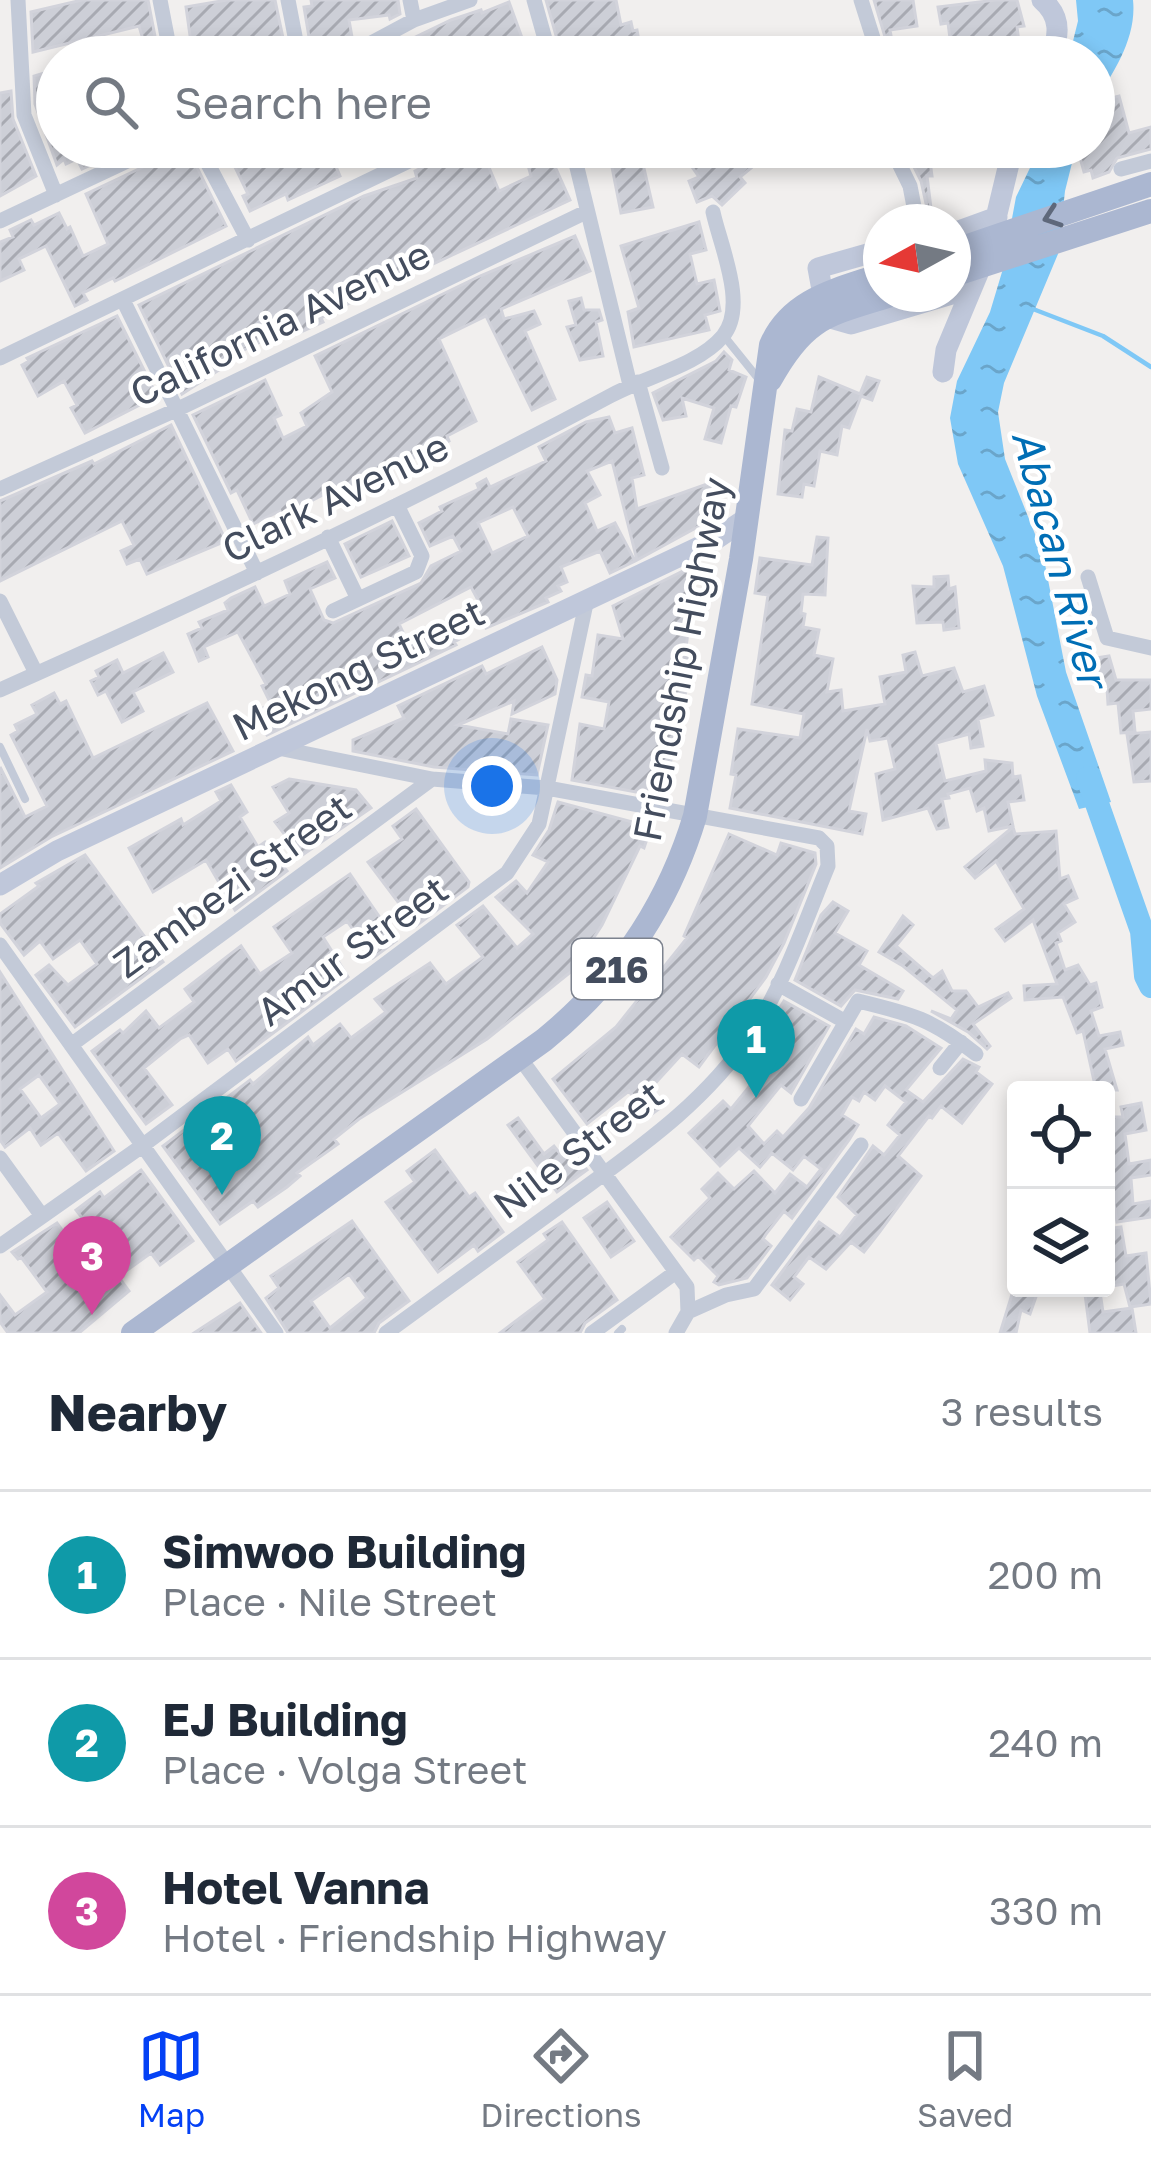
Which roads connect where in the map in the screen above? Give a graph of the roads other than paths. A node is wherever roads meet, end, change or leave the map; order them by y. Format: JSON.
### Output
{"nodes":[{"id":1,"x":18,"y":0,"type":"edge"},
{"id":2,"x":160,"y":0,"type":"edge"},
{"id":3,"x":288,"y":0,"type":"edge"},
{"id":4,"x":410,"y":0,"type":"edge"},
{"id":5,"x":470,"y":0,"type":"edge"},
{"id":6,"x":534,"y":0,"type":"edge"},
{"id":7,"x":861,"y":0,"type":"edge"},
{"id":8,"x":1042,"y":0,"type":"edge"},
{"id":9,"x":414,"y":20,"type":"junction"},
{"id":10,"x":167,"y":36,"type":"edge"},
{"id":11,"x":295,"y":36,"type":"edge"},
{"id":12,"x":384,"y":36,"type":"edge"},
{"id":13,"x":544,"y":36,"type":"edge"},
{"id":14,"x":872,"y":36,"type":"edge"},
{"id":15,"x":1058,"y":36,"type":"edge"},
{"id":16,"x":36,"y":145,"type":"edge"},
{"id":17,"x":1151,"y":161,"type":"edge"},
{"id":18,"x":45,"y":168,"type":"edge"},
{"id":19,"x":114,"y":168,"type":"edge"},
{"id":20,"x":210,"y":168,"type":"edge"},
{"id":21,"x":395,"y":168,"type":"edge"},
{"id":22,"x":577,"y":168,"type":"edge"},
{"id":23,"x":901,"y":168,"type":"edge"},
{"id":24,"x":1008,"y":168,"type":"edge"},
{"id":25,"x":1121,"y":169,"type":"dead end"},
{"id":26,"x":1151,"y":184,"type":"edge"},
{"id":27,"x":56,"y":196,"type":"junction"},
{"id":28,"x":914,"y":204,"type":"edge"},
{"id":29,"x":1151,"y":211,"type":"edge"},
{"id":30,"x":586,"y":212,"type":"junction"},
{"id":31,"x":713,"y":212,"type":"dead end"},
{"id":32,"x":997,"y":217,"type":"junction"},
{"id":33,"x":0,"y":221,"type":"edge"},
{"id":34,"x":971,"y":226,"type":"edge"},
{"id":35,"x":248,"y":240,"type":"junction"},
{"id":36,"x":971,"y":245,"type":"edge"},
{"id":37,"x":863,"y":255,"type":"edge"},
{"id":38,"x":971,"y":264,"type":"edge"},
{"id":39,"x":971,"y":283,"type":"edge"},
{"id":40,"x":863,"y":285,"type":"edge"},
{"id":41,"x":863,"y":298,"type":"edge"},
{"id":42,"x":123,"y":300,"type":"junction"},
{"id":43,"x":834,"y":302,"type":"junction"},
{"id":44,"x":887,"y":312,"type":"edge"},
{"id":45,"x":953,"y":312,"type":"edge"},
{"id":46,"x":724,"y":335,"type":"junction"},
{"id":47,"x":0,"y":358,"type":"edge"},
{"id":48,"x":943,"y":372,"type":"dead end"},
{"id":49,"x":634,"y":383,"type":"junction"},
{"id":50,"x":766,"y":388,"type":"junction"},
{"id":51,"x":176,"y":410,"type":"junction"},
{"id":52,"x":662,"y":468,"type":"dead end"},
{"id":53,"x":0,"y":489,"type":"edge"},
{"id":54,"x":397,"y":505,"type":"junction"},
{"id":55,"x":747,"y":518,"type":"junction"},
{"id":56,"x":328,"y":537,"type":"junction"},
{"id":57,"x":257,"y":573,"type":"junction"},
{"id":58,"x":1088,"y":577,"type":"dead end"},
{"id":59,"x":358,"y":598,"type":"junction"},
{"id":60,"x":587,"y":599,"type":"junction"},
{"id":61,"x":0,"y":601,"type":"edge"},
{"id":62,"x":333,"y":611,"type":"dead end"},
{"id":63,"x":1151,"y":648,"type":"edge"},
{"id":64,"x":36,"y":674,"type":"junction"},
{"id":65,"x":0,"y":690,"type":"edge"},
{"id":66,"x":0,"y":747,"type":"edge"},
{"id":67,"x":278,"y":748,"type":"junction"},
{"id":68,"x":432,"y":778,"type":"junction"},
{"id":69,"x":547,"y":788,"type":"junction"},
{"id":70,"x":25,"y":799,"type":"dead end"},
{"id":71,"x":695,"y":816,"type":"junction"},
{"id":72,"x":0,"y":886,"type":"edge"},
{"id":73,"x":0,"y":945,"type":"edge"},
{"id":74,"x":778,"y":984,"type":"junction"},
{"id":75,"x":846,"y":1022,"type":"junction"},
{"id":76,"x":961,"y":1042,"type":"junction"},
{"id":77,"x":71,"y":1045,"type":"junction"},
{"id":78,"x":976,"y":1054,"type":"dead end"},
{"id":79,"x":520,"y":1058,"type":"junction"},
{"id":80,"x":940,"y":1069,"type":"dead end"},
{"id":81,"x":801,"y":1100,"type":"dead end"},
{"id":82,"x":861,"y":1145,"type":"dead end"},
{"id":83,"x":142,"y":1146,"type":"junction"},
{"id":84,"x":0,"y":1158,"type":"edge"},
{"id":85,"x":604,"y":1173,"type":"junction"},
{"id":86,"x":42,"y":1216,"type":"junction"},
{"id":87,"x":0,"y":1246,"type":"edge"},
{"id":88,"x":228,"y":1265,"type":"junction"},
{"id":89,"x":676,"y":1272,"type":"junction"},
{"id":90,"x":688,"y":1312,"type":"junction"},
{"id":91,"x":133,"y":1333,"type":"edge"},
{"id":92,"x":276,"y":1333,"type":"edge"},
{"id":93,"x":386,"y":1333,"type":"edge"},
{"id":94,"x":592,"y":1333,"type":"edge"},
{"id":95,"x":676,"y":1333,"type":"edge"}],
"edges":[{"from":1,"to":16,"type":"street"},
{"from":2,"to":10,"type":"street"},
{"from":3,"to":11,"type":"street"},
{"from":4,"to":9,"type":"street"},
{"from":5,"to":9,"type":"street"},
{"from":6,"to":13,"type":"street"},
{"from":7,"to":14,"type":"street"},
{"from":8,"to":15,"type":"street"},
{"from":9,"to":12,"type":"street"},
{"from":17,"to":25,"type":"street"},
{"from":18,"to":27,"type":"street"},
{"from":19,"to":27,"type":"street"},
{"from":20,"to":35,"type":"street"},
{"from":21,"to":35,"type":"street"},
{"from":22,"to":30,"type":"street"},
{"from":23,"to":28,"type":"street"},
{"from":24,"to":32,"type":"street"},
{"from":26,"to":36,"type":"main road","one_way":true,"bridge":true},
{"from":27,"to":33,"type":"street"},
{"from":29,"to":39,"type":"main road","bridge":true},
{"from":30,"to":49,"type":"street"},
{"from":30,"to":51,"type":"street","name":"California Avenue"},
{"from":31,"to":46,"type":"street"},
{"from":32,"to":34,"type":"street"},
{"from":32,"to":38,"type":"street"},
{"from":35,"to":42,"type":"street"},
{"from":37,"to":43,"type":"street"},
{"from":40,"to":43,"type":"main road","name":"Friendship Highway","number":"216"},
{"from":41,"to":43,"type":"main road","name":"Friendship Highway","number":"216"},
{"from":42,"to":47,"type":"street"},
{"from":42,"to":51,"type":"street"},
{"from":43,"to":44,"type":"street"},
{"from":43,"to":50,"type":"main road","name":"Friendship Highway","number":"216"},
{"from":45,"to":48,"type":"street"},
{"from":46,"to":49,"type":"street","name":"Clark Avenue"},
{"from":46,"to":50,"type":"lane"},
{"from":49,"to":52,"type":"street"},
{"from":49,"to":54,"type":"street","name":"Clark Avenue"},
{"from":50,"to":55,"type":"main road","name":"Friendship Highway","number":"216"},
{"from":51,"to":53,"type":"street","name":"California Avenue"},
{"from":51,"to":57,"type":"street"},
{"from":54,"to":56,"type":"street","name":"Clark Avenue"},
{"from":54,"to":59,"type":"street"},
{"from":55,"to":60,"type":"street","name":"Mekong Street"},
{"from":55,"to":71,"type":"main road","name":"Friendship Highway","number":"216"},
{"from":56,"to":57,"type":"street","name":"Clark Avenue"},
{"from":56,"to":59,"type":"street"},
{"from":57,"to":64,"type":"street","name":"Clark Avenue"},
{"from":58,"to":63,"type":"street"},
{"from":59,"to":62,"type":"street"},
{"from":60,"to":67,"type":"street","name":"Mekong Street"},
{"from":60,"to":69,"type":"street","name":"Amur Street"},
{"from":61,"to":64,"type":"street"},
{"from":64,"to":65,"type":"street","name":"Clark Avenue"},
{"from":66,"to":70,"type":"lane"},
{"from":67,"to":68,"type":"street"},
{"from":67,"to":72,"type":"street","name":"Mekong Street"},
{"from":68,"to":69,"type":"street"},
{"from":68,"to":77,"type":"street","name":"Zambezi Street"},
{"from":69,"to":71,"type":"street"},
{"from":69,"to":83,"type":"street","name":"Amur Street"},
{"from":71,"to":74,"type":"street","name":"Nile Street"},
{"from":71,"to":79,"type":"main road","name":"Friendship Highway","number":"216"},
{"from":73,"to":77,"type":"street"},
{"from":74,"to":75,"type":"street"},
{"from":74,"to":85,"type":"street","name":"Nile Street"},
{"from":75,"to":76,"type":"street"},
{"from":75,"to":81,"type":"street"},
{"from":76,"to":78,"type":"street"},
{"from":76,"to":80,"type":"street"},
{"from":77,"to":83,"type":"street"},
{"from":79,"to":85,"type":"street"},
{"from":79,"to":88,"type":"main road","name":"Friendship Highway","number":"216"},
{"from":82,"to":90,"type":"street"},
{"from":83,"to":86,"type":"street","name":"Amur Street"},
{"from":83,"to":88,"type":"street"},
{"from":84,"to":86,"type":"street"},
{"from":85,"to":89,"type":"street"},
{"from":85,"to":93,"type":"street","name":"Nile Street"},
{"from":86,"to":87,"type":"street","name":"Amur Street"},
{"from":88,"to":91,"type":"main road","name":"Friendship Highway","number":"216"},
{"from":88,"to":92,"type":"street"},
{"from":89,"to":90,"type":"street"},
{"from":89,"to":94,"type":"street"},
{"from":90,"to":95,"type":"street"}]}
